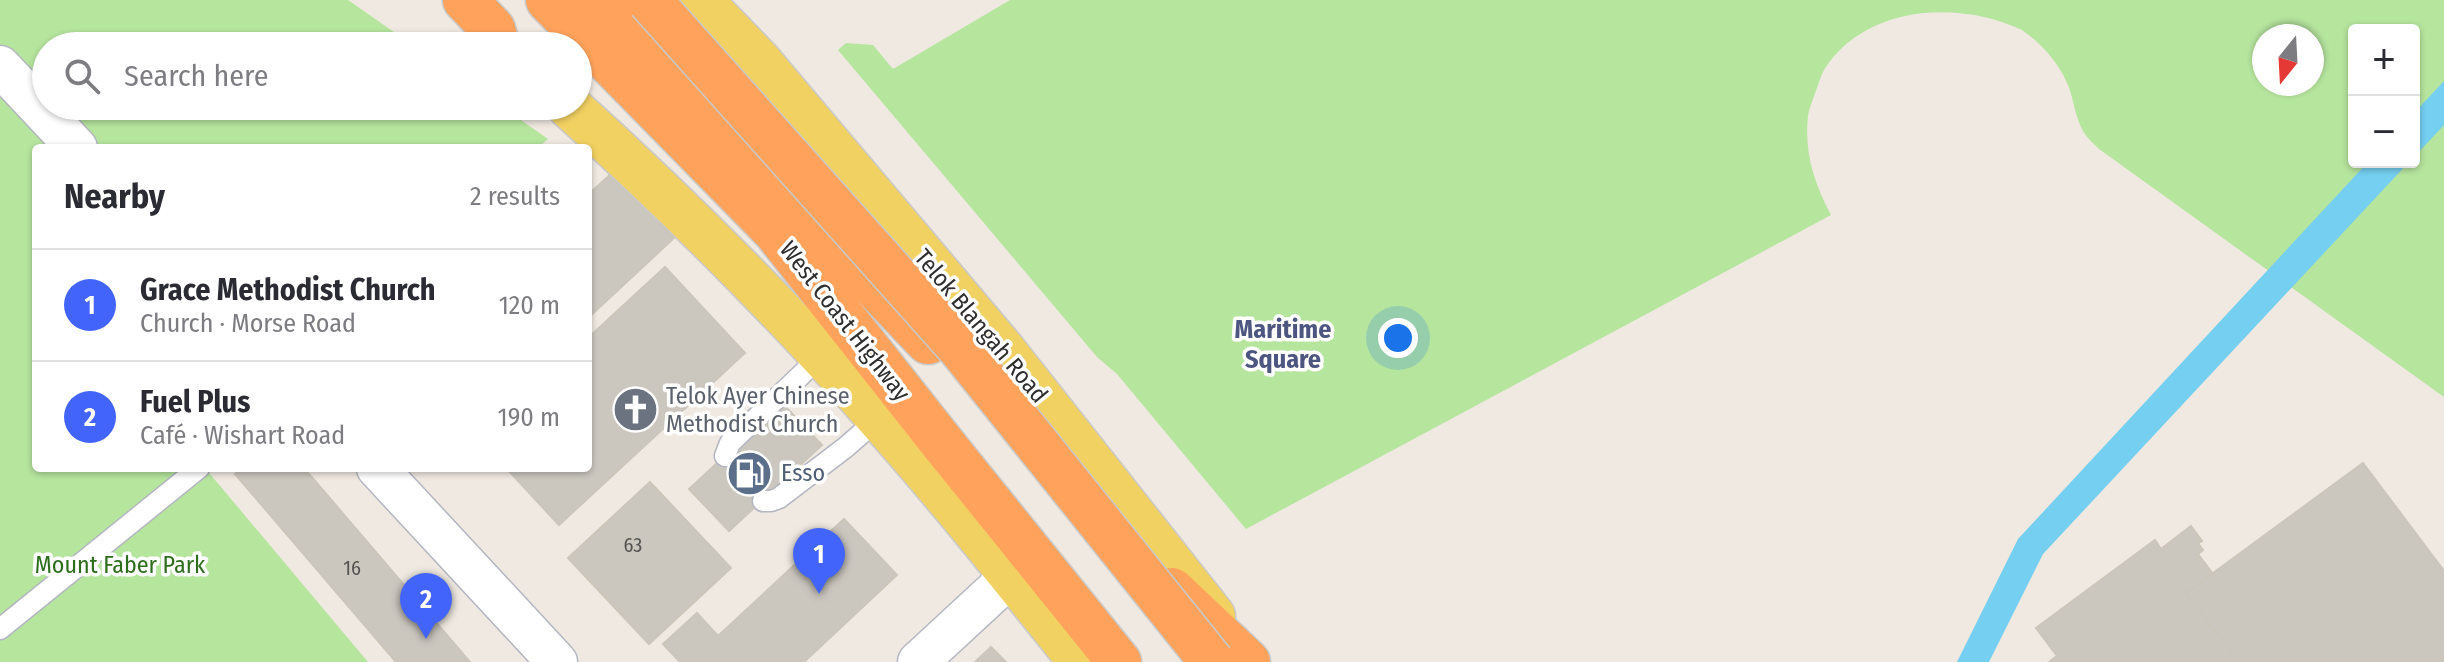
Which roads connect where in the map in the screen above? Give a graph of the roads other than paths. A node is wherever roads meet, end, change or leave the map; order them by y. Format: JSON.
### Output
{"nodes":[{"id":1,"x":444,"y":0,"type":"edge"},
{"id":2,"x":465,"y":0,"type":"edge"},
{"id":3,"x":548,"y":0,"type":"edge"},
{"id":4,"x":600,"y":0,"type":"edge"},
{"id":5,"x":649,"y":0,"type":"edge"},
{"id":6,"x":700,"y":0,"type":"edge"},
{"id":7,"x":485,"y":32,"type":"edge"},
{"id":8,"x":494,"y":32,"type":"edge"},
{"id":9,"x":579,"y":32,"type":"edge"},
{"id":10,"x":592,"y":45,"type":"edge"},
{"id":11,"x":1,"y":69,"type":"edge"},
{"id":12,"x":32,"y":101,"type":"edge"},
{"id":13,"x":50,"y":120,"type":"edge"},
{"id":14,"x":580,"y":128,"type":"edge"},
{"id":15,"x":73,"y":144,"type":"edge"},
{"id":16,"x":822,"y":355,"type":"junction"},
{"id":17,"x":879,"y":418,"type":"junction"},
{"id":18,"x":725,"y":456,"type":"dead end"},
{"id":19,"x":194,"y":472,"type":"edge"},
{"id":20,"x":381,"y":472,"type":"edge"},
{"id":21,"x":763,"y":501,"type":"dead end"},
{"id":22,"x":1011,"y":576,"type":"junction"},
{"id":23,"x":0,"y":629,"type":"edge"},
{"id":24,"x":557,"y":662,"type":"edge"},
{"id":25,"x":918,"y":662,"type":"edge"},
{"id":26,"x":1081,"y":662,"type":"edge"},
{"id":27,"x":1119,"y":662,"type":"edge"},
{"id":28,"x":1212,"y":662,"type":"edge"},
{"id":29,"x":1249,"y":662,"type":"edge"}],
"edges":[{"from":1,"to":7,"type":"main road"},
{"from":2,"to":8,"type":"highway"},
{"from":3,"to":9,"type":"highway","name":"West Coast Highway"},
{"from":4,"to":29,"type":"highway"},
{"from":5,"to":28,"type":"highway","bridge":true},
{"from":6,"to":29,"type":"main road","name":"Telok Blangah Road"},
{"from":10,"to":27,"type":"highway","name":"West Coast Highway"},
{"from":11,"to":12,"type":"street"},
{"from":13,"to":15,"type":"street"},
{"from":14,"to":16,"type":"main road"},
{"from":16,"to":17,"type":"main road"},
{"from":16,"to":18,"type":"lane"},
{"from":17,"to":21,"type":"lane"},
{"from":17,"to":22,"type":"main road"},
{"from":19,"to":23,"type":"lane"},
{"from":20,"to":24,"type":"street"},
{"from":22,"to":25,"type":"street"},
{"from":22,"to":26,"type":"main road"}]}
